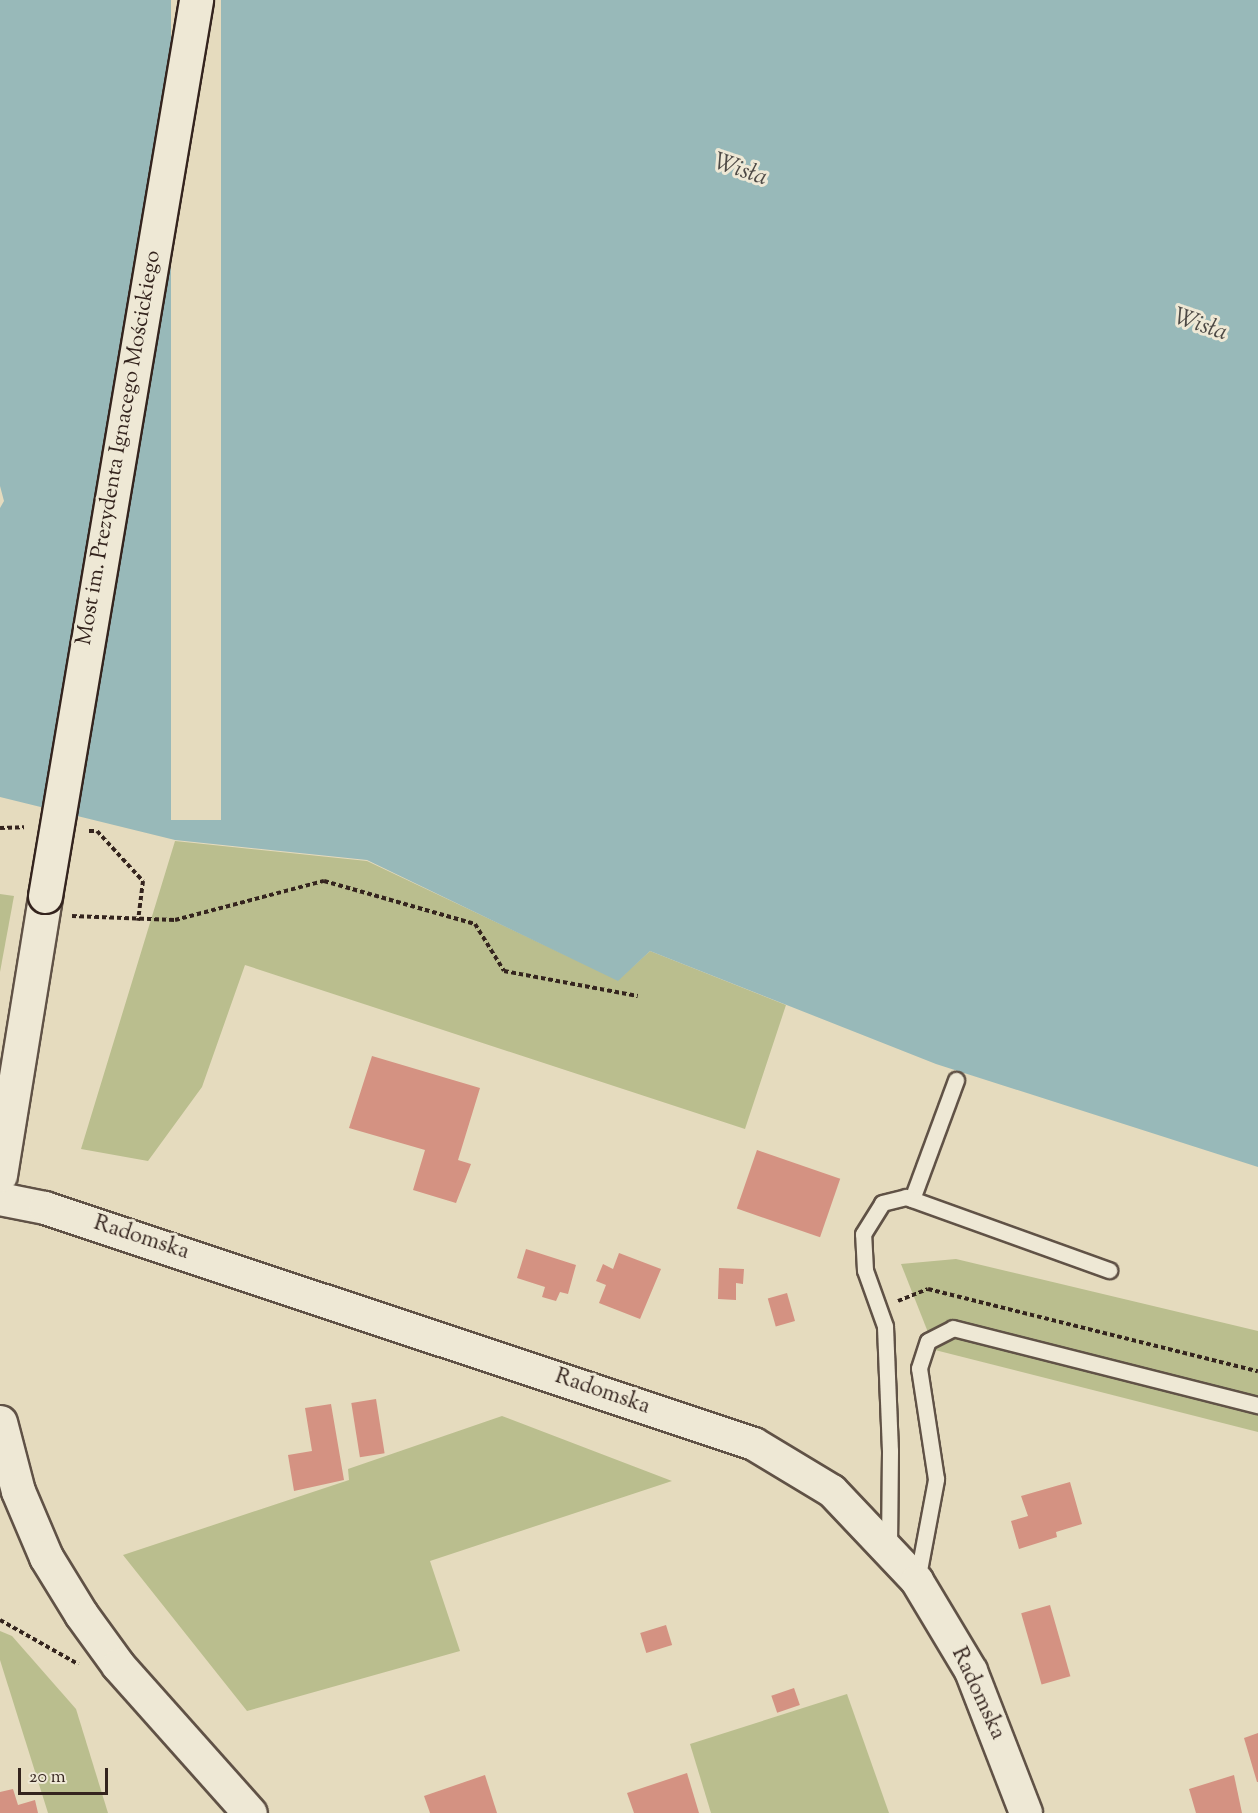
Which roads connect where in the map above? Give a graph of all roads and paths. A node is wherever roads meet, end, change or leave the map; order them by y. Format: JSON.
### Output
{"nodes":[{"id":1,"x":196,"y":0,"type":"edge"},
{"id":2,"x":1,"y":827,"type":"edge"},
{"id":3,"x":26,"y":828,"type":"dead end"},
{"id":4,"x":85,"y":831,"type":"dead end"},
{"id":5,"x":54,"y":905,"type":"junction"},
{"id":6,"x":138,"y":921,"type":"junction"},
{"id":7,"x":639,"y":996,"type":"dead end"},
{"id":8,"x":956,"y":1080,"type":"dead end"},
{"id":9,"x":0,"y":1175,"type":"edge"},
{"id":10,"x":0,"y":1198,"type":"edge"},
{"id":11,"x":912,"y":1199,"type":"junction"},
{"id":12,"x":1109,"y":1270,"type":"dead end"},
{"id":13,"x":885,"y":1326,"type":"junction"},
{"id":14,"x":1258,"y":1371,"type":"edge"},
{"id":15,"x":1258,"y":1405,"type":"edge"},
{"id":16,"x":0,"y":1422,"type":"edge"},
{"id":17,"x":889,"y":1548,"type":"junction"},
{"id":18,"x":917,"y":1581,"type":"junction"},
{"id":19,"x":0,"y":1620,"type":"edge"},
{"id":20,"x":77,"y":1665,"type":"dead end"},
{"id":21,"x":250,"y":1813,"type":"edge"},
{"id":22,"x":1026,"y":1813,"type":"edge"}],
"edges":[{"from":1,"to":5,"type":"main road","name":"Most im. Prezydenta Ignacego Mościckiego","bridge":true},
{"from":2,"to":3,"type":"path"},
{"from":4,"to":6,"type":"path"},
{"from":5,"to":6,"type":"path"},
{"from":5,"to":9,"type":"main road"},
{"from":6,"to":7,"type":"path"},
{"from":8,"to":11,"type":"lane"},
{"from":10,"to":17,"type":"street","name":"Radomska"},
{"from":11,"to":12,"type":"lane"},
{"from":11,"to":13,"type":"lane"},
{"from":13,"to":14,"type":"path"},
{"from":13,"to":17,"type":"lane"},
{"from":15,"to":18,"type":"lane"},
{"from":16,"to":21,"type":"main road"},
{"from":17,"to":18,"type":"street","name":"Radomska"},
{"from":18,"to":22,"type":"street","name":"Radomska"},
{"from":19,"to":20,"type":"path"}]}
